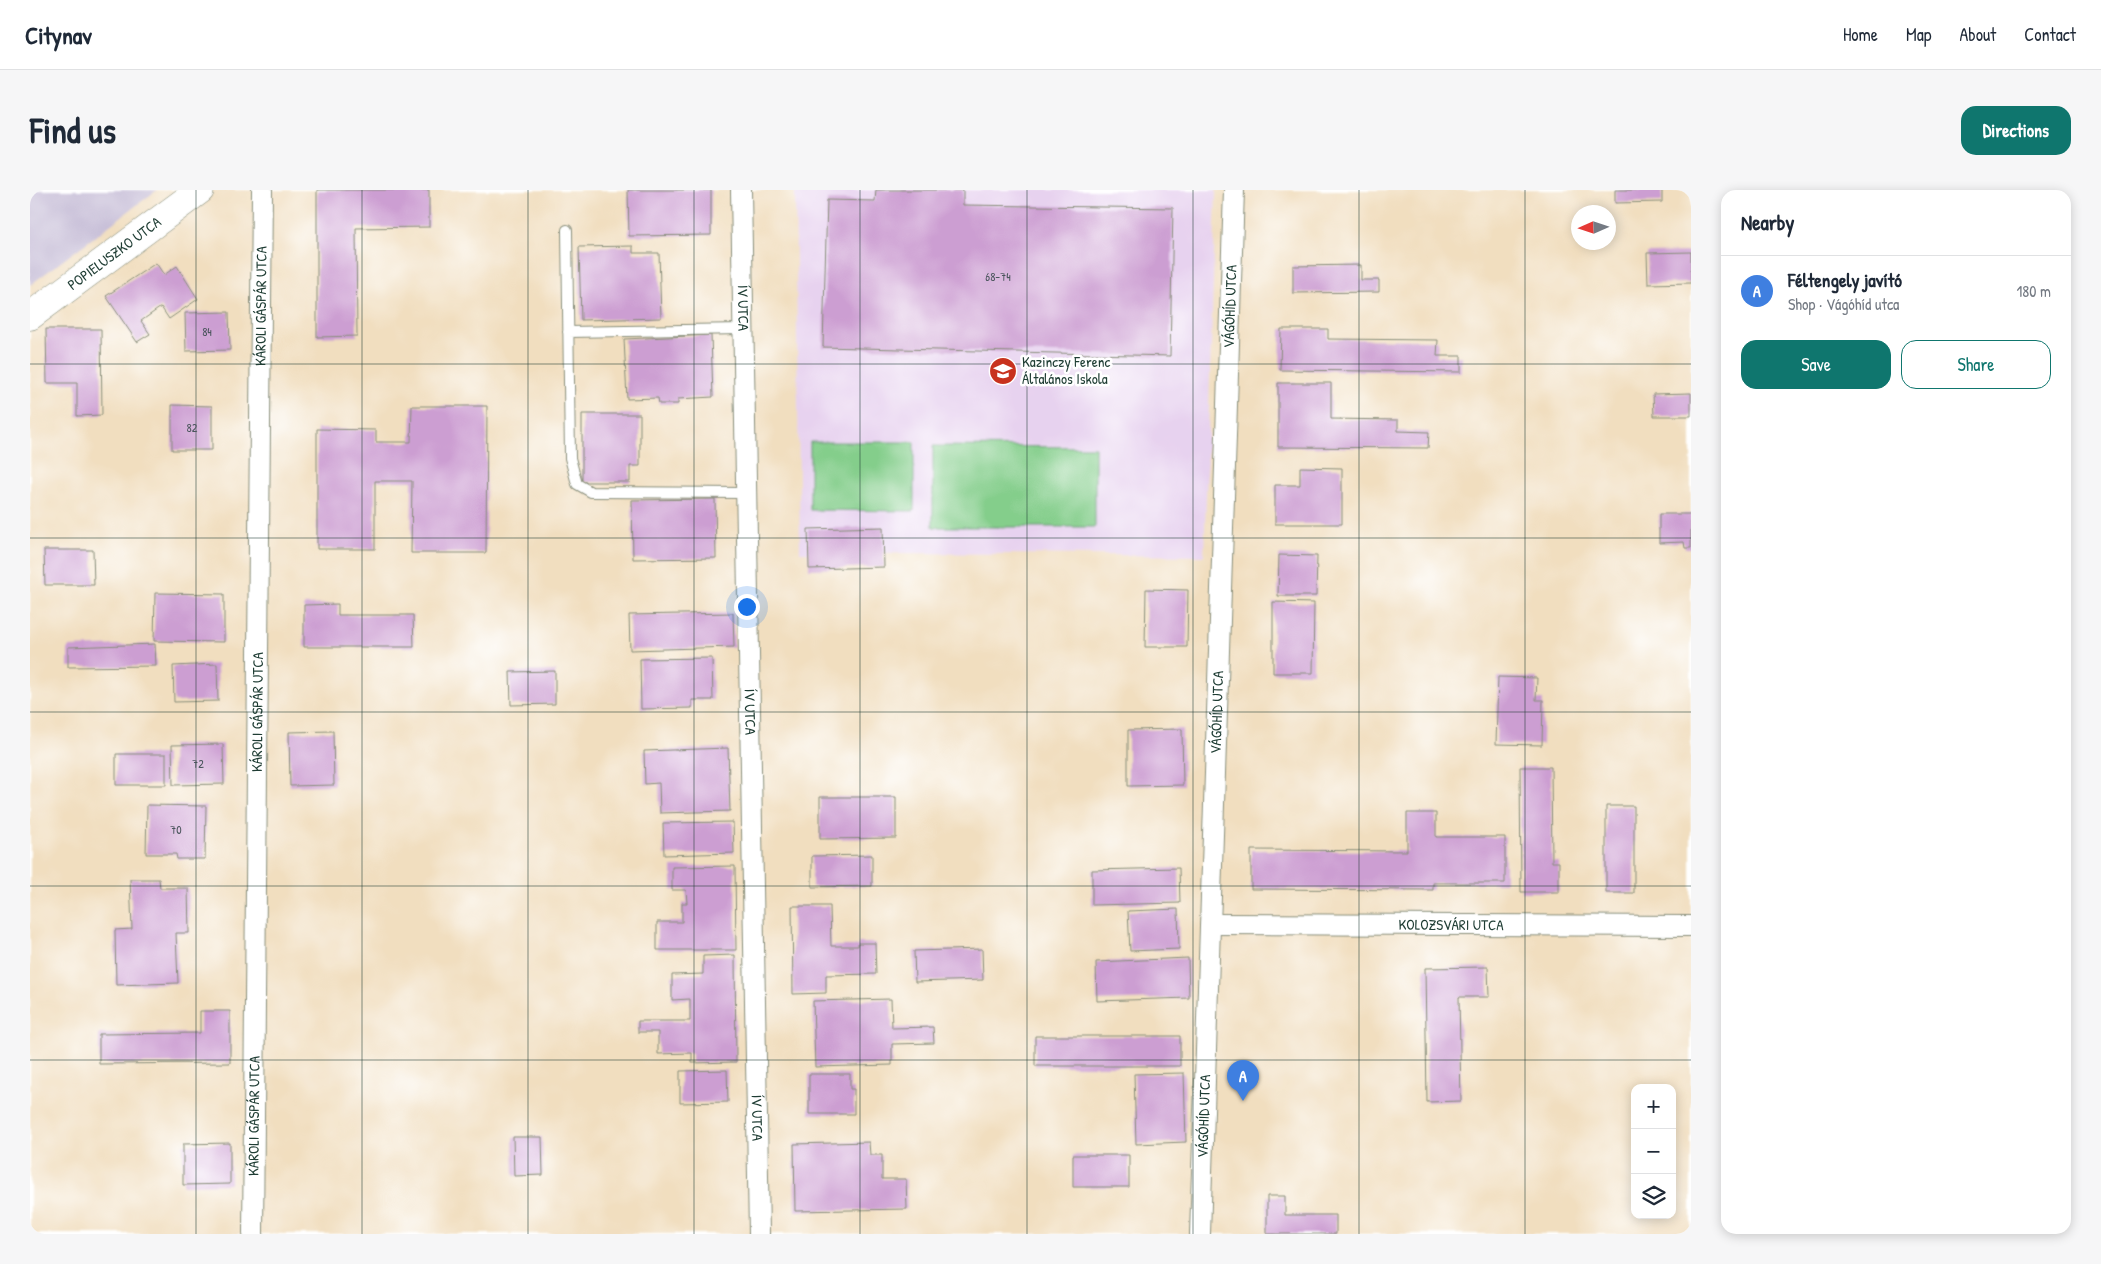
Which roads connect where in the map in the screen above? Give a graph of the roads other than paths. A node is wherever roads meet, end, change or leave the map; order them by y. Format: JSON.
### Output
{"nodes":[{"id":1,"x":200,"y":190,"type":"edge"},
{"id":2,"x":262,"y":190,"type":"edge"},
{"id":3,"x":741,"y":190,"type":"edge"},
{"id":4,"x":1234,"y":190,"type":"edge"},
{"id":5,"x":566,"y":230,"type":"dead end"},
{"id":6,"x":30,"y":316,"type":"edge"},
{"id":7,"x":743,"y":329,"type":"junction"},
{"id":8,"x":568,"y":332,"type":"junction"},
{"id":9,"x":746,"y":493,"type":"junction"},
{"id":10,"x":1211,"y":924,"type":"junction"},
{"id":11,"x":1691,"y":926,"type":"edge"},
{"id":12,"x":253,"y":1234,"type":"edge"},
{"id":13,"x":759,"y":1234,"type":"edge"},
{"id":14,"x":1200,"y":1234,"type":"edge"}],
"edges":[{"from":1,"to":6,"type":"street","name":"POPIELUSZKO UTCA"},
{"from":2,"to":12,"type":"street","name":"KÁROLI GÁSPÁR UTCA"},
{"from":3,"to":7,"type":"street","name":"ÍV UTCA"},
{"from":4,"to":10,"type":"street","name":"VÁGÓHÍD UTCA"},
{"from":5,"to":8,"type":"lane"},
{"from":7,"to":8,"type":"lane"},
{"from":7,"to":9,"type":"street","name":"ÍV UTCA"},
{"from":8,"to":9,"type":"lane"},
{"from":9,"to":13,"type":"street","name":"ÍV UTCA"},
{"from":10,"to":11,"type":"street","name":"KOLOZSVÁRI UTCA"},
{"from":10,"to":14,"type":"street","name":"VÁGÓHÍD UTCA"}]}
